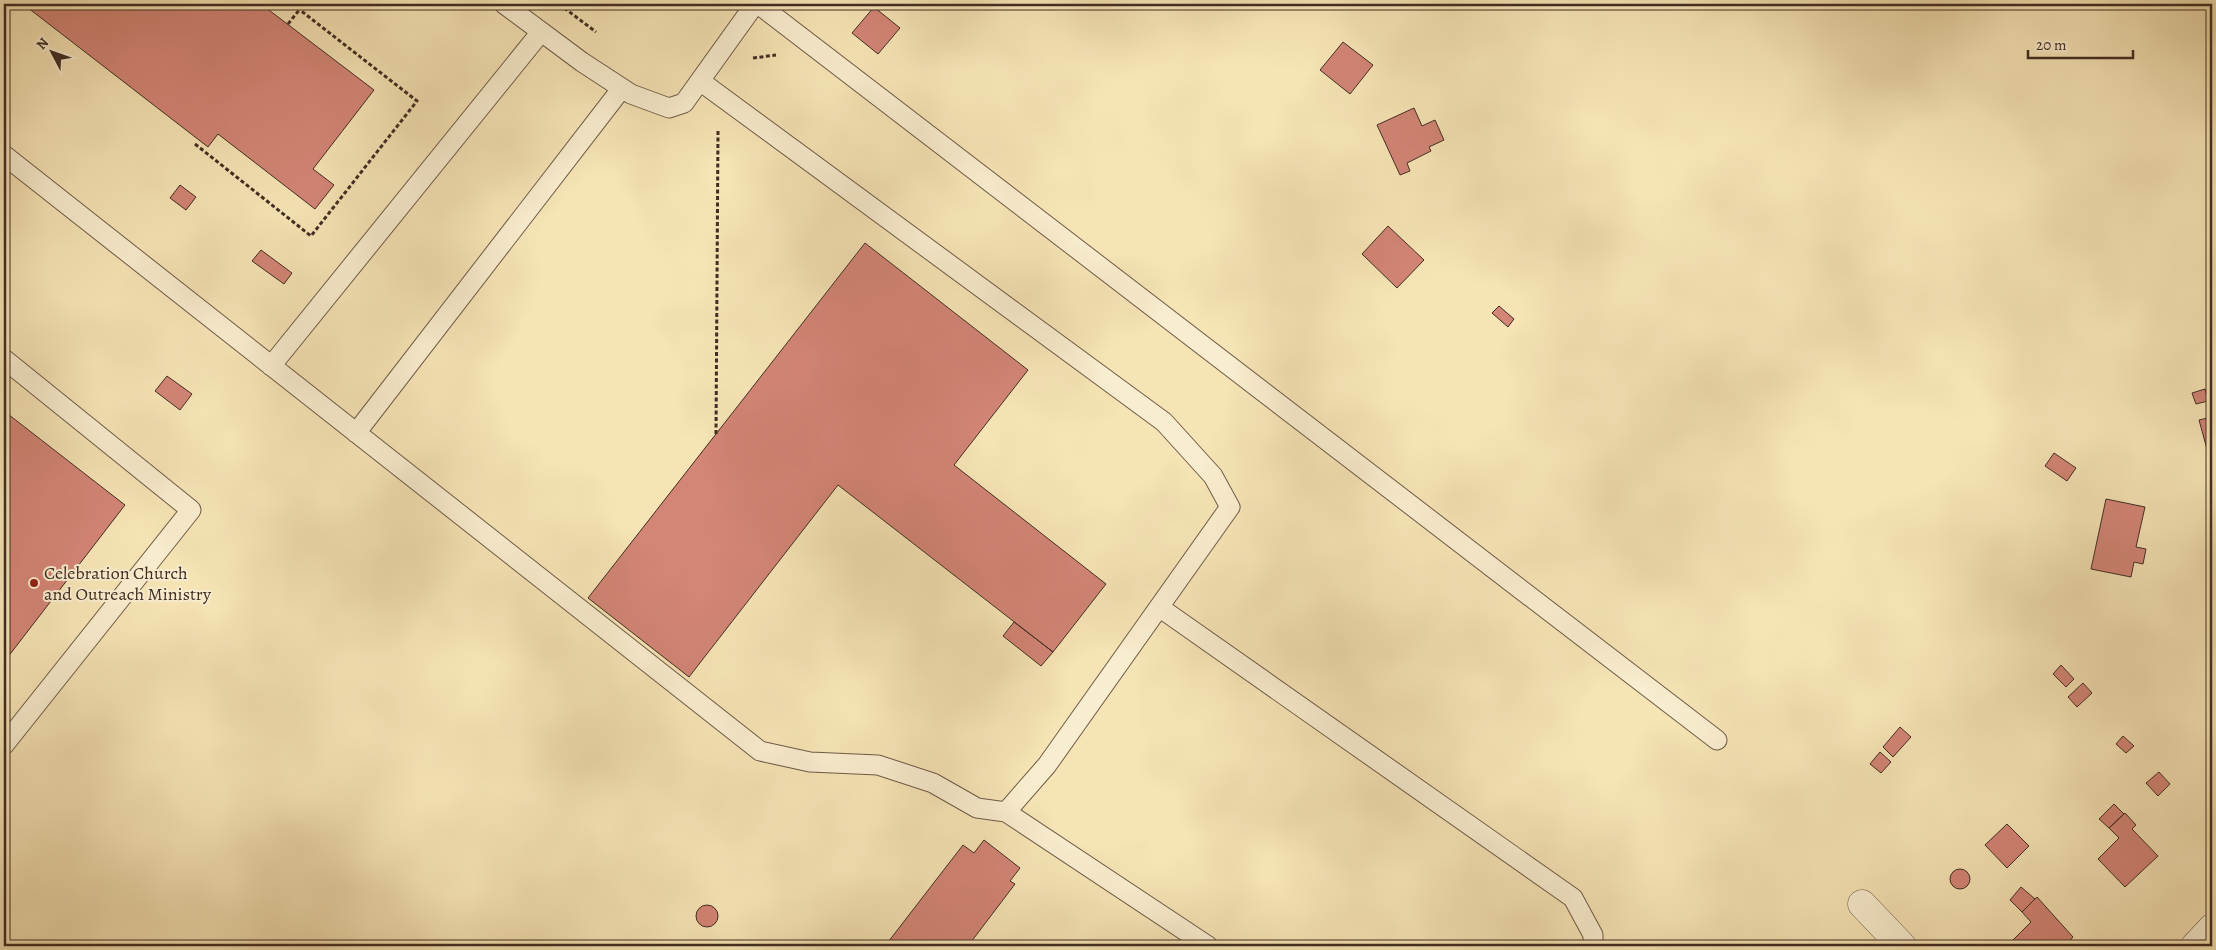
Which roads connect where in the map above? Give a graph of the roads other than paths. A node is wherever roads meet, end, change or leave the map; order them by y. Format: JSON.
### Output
{"nodes":[{"id":1,"x":504,"y":4,"type":"edge"},
{"id":2,"x":756,"y":4,"type":"edge"},
{"id":3,"x":541,"y":32,"type":"junction"},
{"id":4,"x":700,"y":81,"type":"junction"},
{"id":5,"x":622,"y":88,"type":"junction"},
{"id":6,"x":4,"y":155,"type":"edge"},
{"id":7,"x":4,"y":358,"type":"edge"},
{"id":8,"x":271,"y":366,"type":"junction"},
{"id":9,"x":356,"y":433,"type":"junction"},
{"id":10,"x":1160,"y":607,"type":"junction"},
{"id":11,"x":1717,"y":740,"type":"dead end"},
{"id":12,"x":4,"y":745,"type":"edge"},
{"id":13,"x":1006,"y":812,"type":"junction"},
{"id":14,"x":1862,"y":904,"type":"dead end"},
{"id":15,"x":2212,"y":928,"type":"edge"},
{"id":16,"x":1208,"y":946,"type":"edge"},
{"id":17,"x":1593,"y":946,"type":"edge"},
{"id":18,"x":1902,"y":946,"type":"edge"},
{"id":19,"x":2195,"y":946,"type":"edge"}],
"edges":[{"from":1,"to":3,"type":"lane"},
{"from":2,"to":4,"type":"lane"},
{"from":2,"to":11,"type":"lane"},
{"from":3,"to":5,"type":"lane"},
{"from":3,"to":8,"type":"lane"},
{"from":4,"to":5,"type":"lane"},
{"from":4,"to":10,"type":"lane"},
{"from":5,"to":9,"type":"lane"},
{"from":6,"to":8,"type":"lane"},
{"from":7,"to":12,"type":"lane"},
{"from":8,"to":9,"type":"lane"},
{"from":9,"to":13,"type":"lane"},
{"from":10,"to":13,"type":"lane"},
{"from":10,"to":17,"type":"lane"},
{"from":13,"to":16,"type":"lane"},
{"from":14,"to":18,"type":"street"},
{"from":15,"to":19,"type":"street"}]}
